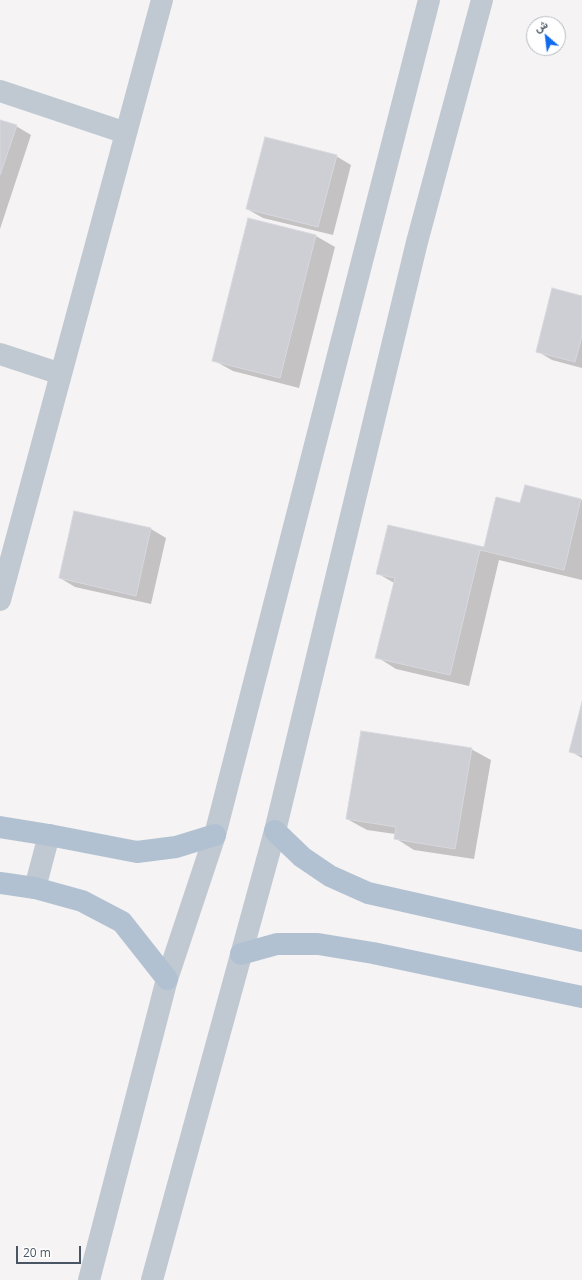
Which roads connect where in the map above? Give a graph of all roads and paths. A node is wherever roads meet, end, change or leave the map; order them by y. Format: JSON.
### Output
{"nodes":[{"id":1,"x":162,"y":0,"type":"edge"},
{"id":2,"x":429,"y":0,"type":"edge"},
{"id":3,"x":482,"y":0,"type":"edge"},
{"id":4,"x":0,"y":91,"type":"edge"},
{"id":5,"x":126,"y":133,"type":"junction"},
{"id":6,"x":0,"y":354,"type":"edge"},
{"id":7,"x":61,"y":374,"type":"junction"},
{"id":8,"x":0,"y":600,"type":"edge"},
{"id":9,"x":0,"y":827,"type":"edge"},
{"id":10,"x":275,"y":831,"type":"junction"},
{"id":11,"x":49,"y":834,"type":"junction"},
{"id":12,"x":215,"y":835,"type":"junction"},
{"id":13,"x":0,"y":883,"type":"edge"},
{"id":14,"x":35,"y":888,"type":"junction"},
{"id":15,"x":582,"y":941,"type":"edge"},
{"id":16,"x":242,"y":954,"type":"junction"},
{"id":17,"x":167,"y":979,"type":"junction"},
{"id":18,"x":582,"y":997,"type":"edge"},
{"id":19,"x":90,"y":1280,"type":"edge"},
{"id":20,"x":152,"y":1280,"type":"edge"}],
"edges":[{"from":1,"to":5,"type":"street"},
{"from":2,"to":12,"type":"street"},
{"from":3,"to":10,"type":"street"},
{"from":4,"to":5,"type":"street"},
{"from":5,"to":7,"type":"street"},
{"from":6,"to":7,"type":"street"},
{"from":7,"to":8,"type":"street"},
{"from":9,"to":11,"type":"main road"},
{"from":10,"to":15,"type":"main road"},
{"from":10,"to":16,"type":"street"},
{"from":11,"to":12,"type":"main road"},
{"from":11,"to":14,"type":"street"},
{"from":12,"to":17,"type":"street"},
{"from":13,"to":14,"type":"main road"},
{"from":14,"to":17,"type":"main road"},
{"from":16,"to":18,"type":"main road"},
{"from":16,"to":20,"type":"street"},
{"from":17,"to":19,"type":"street"}]}
